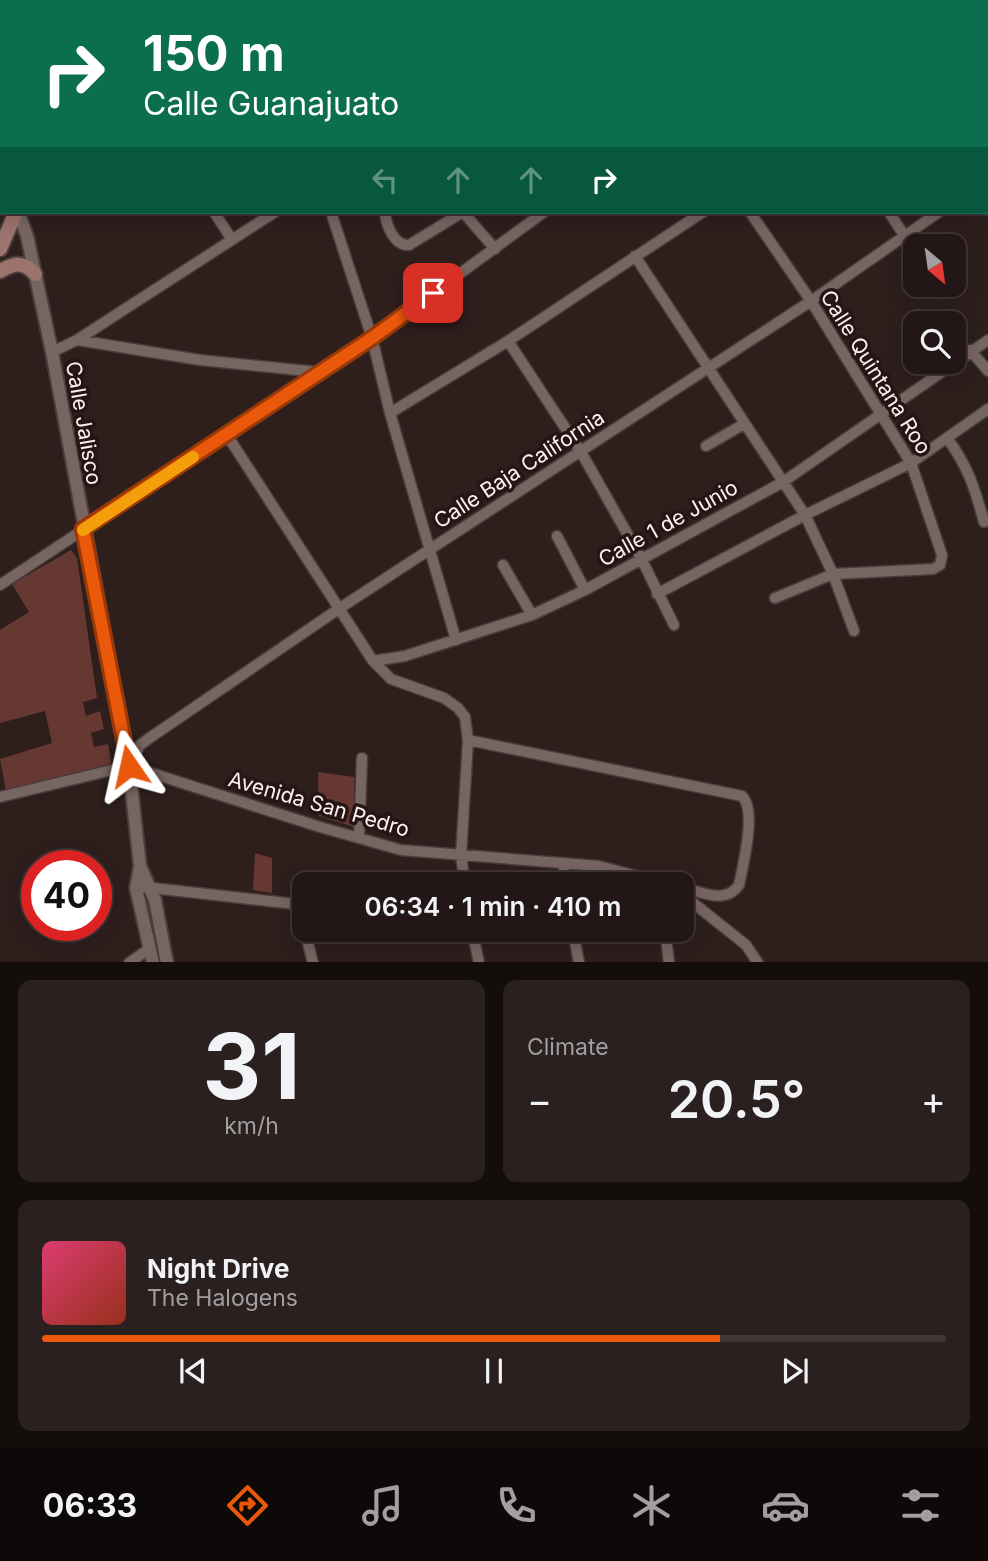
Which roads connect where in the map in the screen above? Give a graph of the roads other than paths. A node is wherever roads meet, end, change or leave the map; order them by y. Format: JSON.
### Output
{"nodes":[{"id":1,"x":16,"y":214,"type":"edge"},
{"id":2,"x":18,"y":214,"type":"edge"},
{"id":3,"x":30,"y":214,"type":"edge"},
{"id":4,"x":215,"y":214,"type":"edge"},
{"id":5,"x":272,"y":214,"type":"edge"},
{"id":6,"x":332,"y":214,"type":"edge"},
{"id":7,"x":385,"y":214,"type":"edge"},
{"id":8,"x":460,"y":214,"type":"edge"},
{"id":9,"x":465,"y":214,"type":"edge"},
{"id":10,"x":541,"y":214,"type":"edge"},
{"id":11,"x":700,"y":214,"type":"edge"},
{"id":12,"x":751,"y":214,"type":"edge"},
{"id":13,"x":890,"y":214,"type":"edge"},
{"id":14,"x":936,"y":214,"type":"edge"},
{"id":15,"x":904,"y":234,"type":"edge"},
{"id":16,"x":906,"y":234,"type":"edge"},
{"id":17,"x":27,"y":236,"type":"junction"},
{"id":18,"x":903,"y":236,"type":"edge"},
{"id":19,"x":231,"y":238,"type":"junction"},
{"id":20,"x":0,"y":249,"type":"edge"},
{"id":21,"x":495,"y":249,"type":"junction"},
{"id":22,"x":635,"y":256,"type":"junction"},
{"id":23,"x":0,"y":271,"type":"edge"},
{"id":24,"x":35,"y":274,"type":"junction"},
{"id":25,"x":811,"y":301,"type":"junction"},
{"id":26,"x":372,"y":338,"type":"junction"},
{"id":27,"x":77,"y":340,"type":"junction"},
{"id":28,"x":988,"y":340,"type":"edge"},
{"id":29,"x":508,"y":341,"type":"junction"},
{"id":30,"x":970,"y":350,"type":"junction"},
{"id":31,"x":52,"y":352,"type":"junction"},
{"id":32,"x":707,"y":368,"type":"junction"},
{"id":33,"x":988,"y":371,"type":"edge"},
{"id":34,"x":318,"y":372,"type":"junction"},
{"id":35,"x":988,"y":409,"type":"edge"},
{"id":36,"x":390,"y":413,"type":"junction"},
{"id":37,"x":882,"y":415,"type":"junction"},
{"id":38,"x":744,"y":424,"type":"junction"},
{"id":39,"x":227,"y":435,"type":"junction"},
{"id":40,"x":947,"y":438,"type":"junction"},
{"id":41,"x":706,"y":446,"type":"dead end"},
{"id":42,"x":581,"y":452,"type":"junction"},
{"id":43,"x":911,"y":463,"type":"junction"},
{"id":44,"x":783,"y":482,"type":"junction"},
{"id":45,"x":805,"y":514,"type":"junction"},
{"id":46,"x":984,"y":522,"type":"dead end"},
{"id":47,"x":83,"y":529,"type":"junction"},
{"id":48,"x":557,"y":536,"type":"dead end"},
{"id":49,"x":431,"y":550,"type":"junction"},
{"id":50,"x":641,"y":558,"type":"junction"},
{"id":51,"x":503,"y":565,"type":"dead end"},
{"id":52,"x":833,"y":574,"type":"junction"},
{"id":53,"x":0,"y":585,"type":"edge"},
{"id":54,"x":585,"y":590,"type":"junction"},
{"id":55,"x":657,"y":594,"type":"junction"},
{"id":56,"x":775,"y":598,"type":"dead end"},
{"id":57,"x":341,"y":608,"type":"junction"},
{"id":58,"x":532,"y":615,"type":"junction"},
{"id":59,"x":674,"y":625,"type":"dead end"},
{"id":60,"x":854,"y":631,"type":"dead end"},
{"id":61,"x":456,"y":640,"type":"junction"},
{"id":62,"x":373,"y":661,"type":"junction"},
{"id":63,"x":468,"y":740,"type":"junction"},
{"id":64,"x":362,"y":758,"type":"dead end"},
{"id":65,"x":129,"y":766,"type":"junction"},
{"id":66,"x":0,"y":797,"type":"edge"},
{"id":67,"x":359,"y":838,"type":"junction"},
{"id":68,"x":461,"y":856,"type":"junction"},
{"id":69,"x":563,"y":863,"type":"junction"},
{"id":70,"x":140,"y":866,"type":"junction"},
{"id":71,"x":463,"y":872,"type":"edge"},
{"id":72,"x":564,"y":872,"type":"edge"},
{"id":73,"x":621,"y":872,"type":"edge"},
{"id":74,"x":150,"y":887,"type":"junction"},
{"id":75,"x":136,"y":888,"type":"junction"},
{"id":76,"x":694,"y":890,"type":"edge"},
{"id":77,"x":292,"y":904,"type":"edge"},
{"id":78,"x":694,"y":904,"type":"edge"},
{"id":79,"x":309,"y":942,"type":"edge"},
{"id":80,"x":475,"y":942,"type":"edge"},
{"id":81,"x":575,"y":942,"type":"edge"},
{"id":82,"x":667,"y":942,"type":"edge"},
{"id":83,"x":150,"y":948,"type":"junction"},
{"id":84,"x":129,"y":962,"type":"edge"},
{"id":85,"x":153,"y":962,"type":"edge"},
{"id":86,"x":167,"y":962,"type":"edge"},
{"id":87,"x":313,"y":962,"type":"edge"},
{"id":88,"x":479,"y":962,"type":"edge"},
{"id":89,"x":579,"y":962,"type":"edge"},
{"id":90,"x":669,"y":962,"type":"edge"},
{"id":91,"x":758,"y":962,"type":"edge"}],
"edges":[{"from":1,"to":20,"type":"main road"},
{"from":2,"to":17,"type":"street","name":"Calle Jalisco"},
{"from":3,"to":17,"type":"street","name":"Calle Jalisco"},
{"from":4,"to":19,"type":"street"},
{"from":5,"to":19,"type":"street"},
{"from":6,"to":26,"type":"street"},
{"from":7,"to":8,"type":"street"},
{"from":9,"to":21,"type":"street"},
{"from":10,"to":21,"type":"street"},
{"from":11,"to":22,"type":"street"},
{"from":12,"to":25,"type":"street","name":"Calle Quintana Roo"},
{"from":13,"to":15,"type":"street"},
{"from":14,"to":16,"type":"street","name":"Calle Baja California"},
{"from":17,"to":24,"type":"street","name":"Calle Jalisco"},
{"from":18,"to":25,"type":"street","name":"Calle Baja California"},
{"from":19,"to":27,"type":"street"},
{"from":21,"to":26,"type":"street"},
{"from":22,"to":29,"type":"street"},
{"from":22,"to":32,"type":"street"},
{"from":23,"to":24,"type":"main road"},
{"from":24,"to":31,"type":"street","name":"Calle Jalisco"},
{"from":25,"to":32,"type":"street","name":"Calle Baja California"},
{"from":25,"to":37,"type":"street","name":"Calle Quintana Roo"},
{"from":26,"to":34,"type":"street"},
{"from":26,"to":36,"type":"street"},
{"from":27,"to":31,"type":"street"},
{"from":27,"to":34,"type":"street"},
{"from":28,"to":30,"type":"street","name":"Calle 1 de Junio"},
{"from":29,"to":36,"type":"street"},
{"from":29,"to":42,"type":"street"},
{"from":30,"to":33,"type":"street"},
{"from":30,"to":37,"type":"street","name":"Calle 1 de Junio"},
{"from":31,"to":47,"type":"street","name":"Calle Jalisco"},
{"from":32,"to":38,"type":"street"},
{"from":32,"to":42,"type":"street","name":"Calle Baja California"},
{"from":34,"to":39,"type":"street"},
{"from":35,"to":40,"type":"street"},
{"from":36,"to":49,"type":"street"},
{"from":37,"to":43,"type":"street","name":"Calle Quintana Roo"},
{"from":37,"to":44,"type":"street","name":"Calle 1 de Junio"},
{"from":38,"to":41,"type":"street"},
{"from":38,"to":44,"type":"street"},
{"from":39,"to":47,"type":"street"},
{"from":39,"to":57,"type":"street"},
{"from":40,"to":43,"type":"street"},
{"from":40,"to":46,"type":"street"},
{"from":42,"to":49,"type":"street","name":"Calle Baja California"},
{"from":42,"to":50,"type":"street"},
{"from":43,"to":45,"type":"street"},
{"from":43,"to":52,"type":"street","name":"Calle Quintana Roo"},
{"from":44,"to":45,"type":"street"},
{"from":44,"to":50,"type":"street","name":"Calle 1 de Junio"},
{"from":45,"to":52,"type":"street"},
{"from":45,"to":55,"type":"street"},
{"from":47,"to":53,"type":"street"},
{"from":47,"to":65,"type":"street","name":"Calle Jalisco"},
{"from":48,"to":54,"type":"street"},
{"from":49,"to":57,"type":"street","name":"Calle Baja California"},
{"from":49,"to":61,"type":"street"},
{"from":50,"to":54,"type":"street","name":"Calle 1 de Junio"},
{"from":50,"to":55,"type":"street"},
{"from":51,"to":58,"type":"street"},
{"from":52,"to":56,"type":"street"},
{"from":52,"to":60,"type":"street"},
{"from":54,"to":58,"type":"street","name":"Calle 1 de Junio"},
{"from":55,"to":59,"type":"street"},
{"from":57,"to":62,"type":"street"},
{"from":57,"to":65,"type":"street","name":"Calle Baja California"},
{"from":58,"to":61,"type":"street","name":"Calle 1 de Junio"},
{"from":61,"to":62,"type":"street","name":"Calle 1 de Junio"},
{"from":62,"to":63,"type":"street"},
{"from":63,"to":68,"type":"street"},
{"from":63,"to":76,"type":"street"},
{"from":64,"to":67,"type":"street"},
{"from":65,"to":66,"type":"street"},
{"from":65,"to":67,"type":"street","name":"Avenida San Pedro"},
{"from":65,"to":70,"type":"street","name":"Calle Jalisco"},
{"from":67,"to":68,"type":"street","name":"Avenida San Pedro"},
{"from":68,"to":69,"type":"street","name":"Avenida San Pedro"},
{"from":68,"to":71,"type":"street"},
{"from":69,"to":72,"type":"street"},
{"from":69,"to":73,"type":"street","name":"Avenida San Pedro"},
{"from":70,"to":74,"type":"street","name":"Calle Jalisco"},
{"from":70,"to":75,"type":"street","name":"Calle Jalisco"},
{"from":74,"to":75,"type":"street"},
{"from":74,"to":77,"type":"street"},
{"from":74,"to":86,"type":"street","name":"Calle Jalisco"},
{"from":75,"to":83,"type":"street","name":"Calle Jalisco"},
{"from":78,"to":91,"type":"street"},
{"from":79,"to":87,"type":"street"},
{"from":80,"to":88,"type":"street"},
{"from":81,"to":89,"type":"street"},
{"from":82,"to":90,"type":"street"},
{"from":83,"to":84,"type":"street"},
{"from":83,"to":85,"type":"street","name":"Calle Jalisco"}]}
